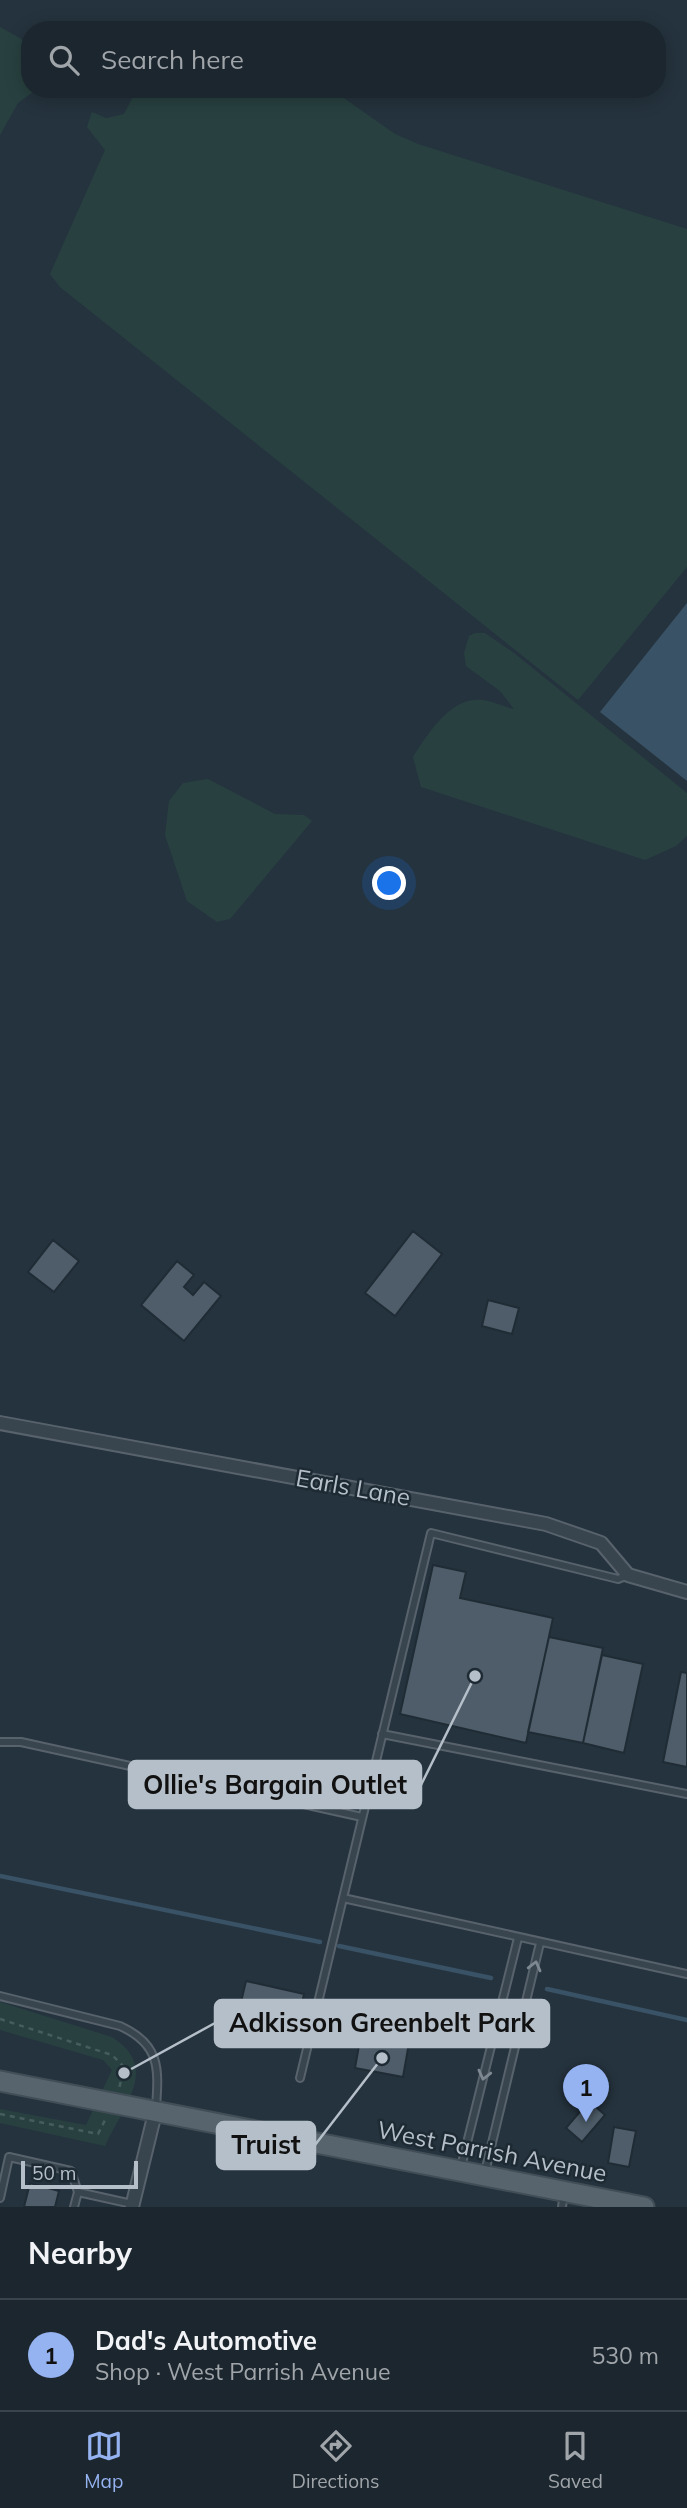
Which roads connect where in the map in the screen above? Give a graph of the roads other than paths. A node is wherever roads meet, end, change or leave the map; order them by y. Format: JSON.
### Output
{"nodes":[{"id":1,"x":0,"y":1423,"type":"edge"},
{"id":2,"x":628,"y":1575,"type":"junction"},
{"id":3,"x":687,"y":1592,"type":"edge"},
{"id":4,"x":382,"y":1734,"type":"junction"},
{"id":5,"x":0,"y":1742,"type":"edge"},
{"id":6,"x":687,"y":1794,"type":"edge"},
{"id":7,"x":362,"y":1816,"type":"junction"},
{"id":8,"x":343,"y":1898,"type":"junction"},
{"id":9,"x":518,"y":1938,"type":"junction"},
{"id":10,"x":540,"y":1943,"type":"junction"},
{"id":11,"x":687,"y":1974,"type":"edge"},
{"id":12,"x":0,"y":1996,"type":"edge"},
{"id":13,"x":300,"y":2078,"type":"dead end"},
{"id":14,"x":0,"y":2081,"type":"edge"},
{"id":15,"x":156,"y":2109,"type":"junction"},
{"id":16,"x":461,"y":2170,"type":"junction"},
{"id":17,"x":484,"y":2175,"type":"junction"},
{"id":18,"x":78,"y":2192,"type":"junction"},
{"id":19,"x":0,"y":2198,"type":"edge"},
{"id":20,"x":563,"y":2199,"type":"edge"},
{"id":21,"x":589,"y":2202,"type":"edge"},
{"id":22,"x":132,"y":2206,"type":"edge"},
{"id":23,"x":74,"y":2207,"type":"edge"},
{"id":24,"x":644,"y":2207,"type":"edge"}],
"edges":[{"from":1,"to":2,"type":"street","name":"Earls Lane"},
{"from":2,"to":3,"type":"street"},
{"from":2,"to":4,"type":"lane"},
{"from":4,"to":6,"type":"lane"},
{"from":4,"to":7,"type":"lane"},
{"from":5,"to":7,"type":"lane"},
{"from":7,"to":8,"type":"lane"},
{"from":8,"to":9,"type":"lane"},
{"from":8,"to":13,"type":"lane"},
{"from":9,"to":10,"type":"lane"},
{"from":9,"to":16,"type":"lane","one_way":true},
{"from":10,"to":11,"type":"lane"},
{"from":17,"to":10,"type":"lane","one_way":true},
{"from":12,"to":15,"type":"lane"},
{"from":14,"to":15,"type":"main road","name":"West Parrish Avenue"},
{"from":15,"to":16,"type":"main road","name":"West Parrish Avenue"},
{"from":15,"to":22,"type":"street"},
{"from":16,"to":17,"type":"main road","name":"West Parrish Avenue"},
{"from":17,"to":20,"type":"main road","name":"West Parrish Avenue"},
{"from":18,"to":19,"type":"lane"},
{"from":18,"to":22,"type":"lane"},
{"from":18,"to":23,"type":"lane"},
{"from":20,"to":21,"type":"main road","name":"West Parrish Avenue"},
{"from":21,"to":24,"type":"main road","name":"West Parrish Avenue"}]}
